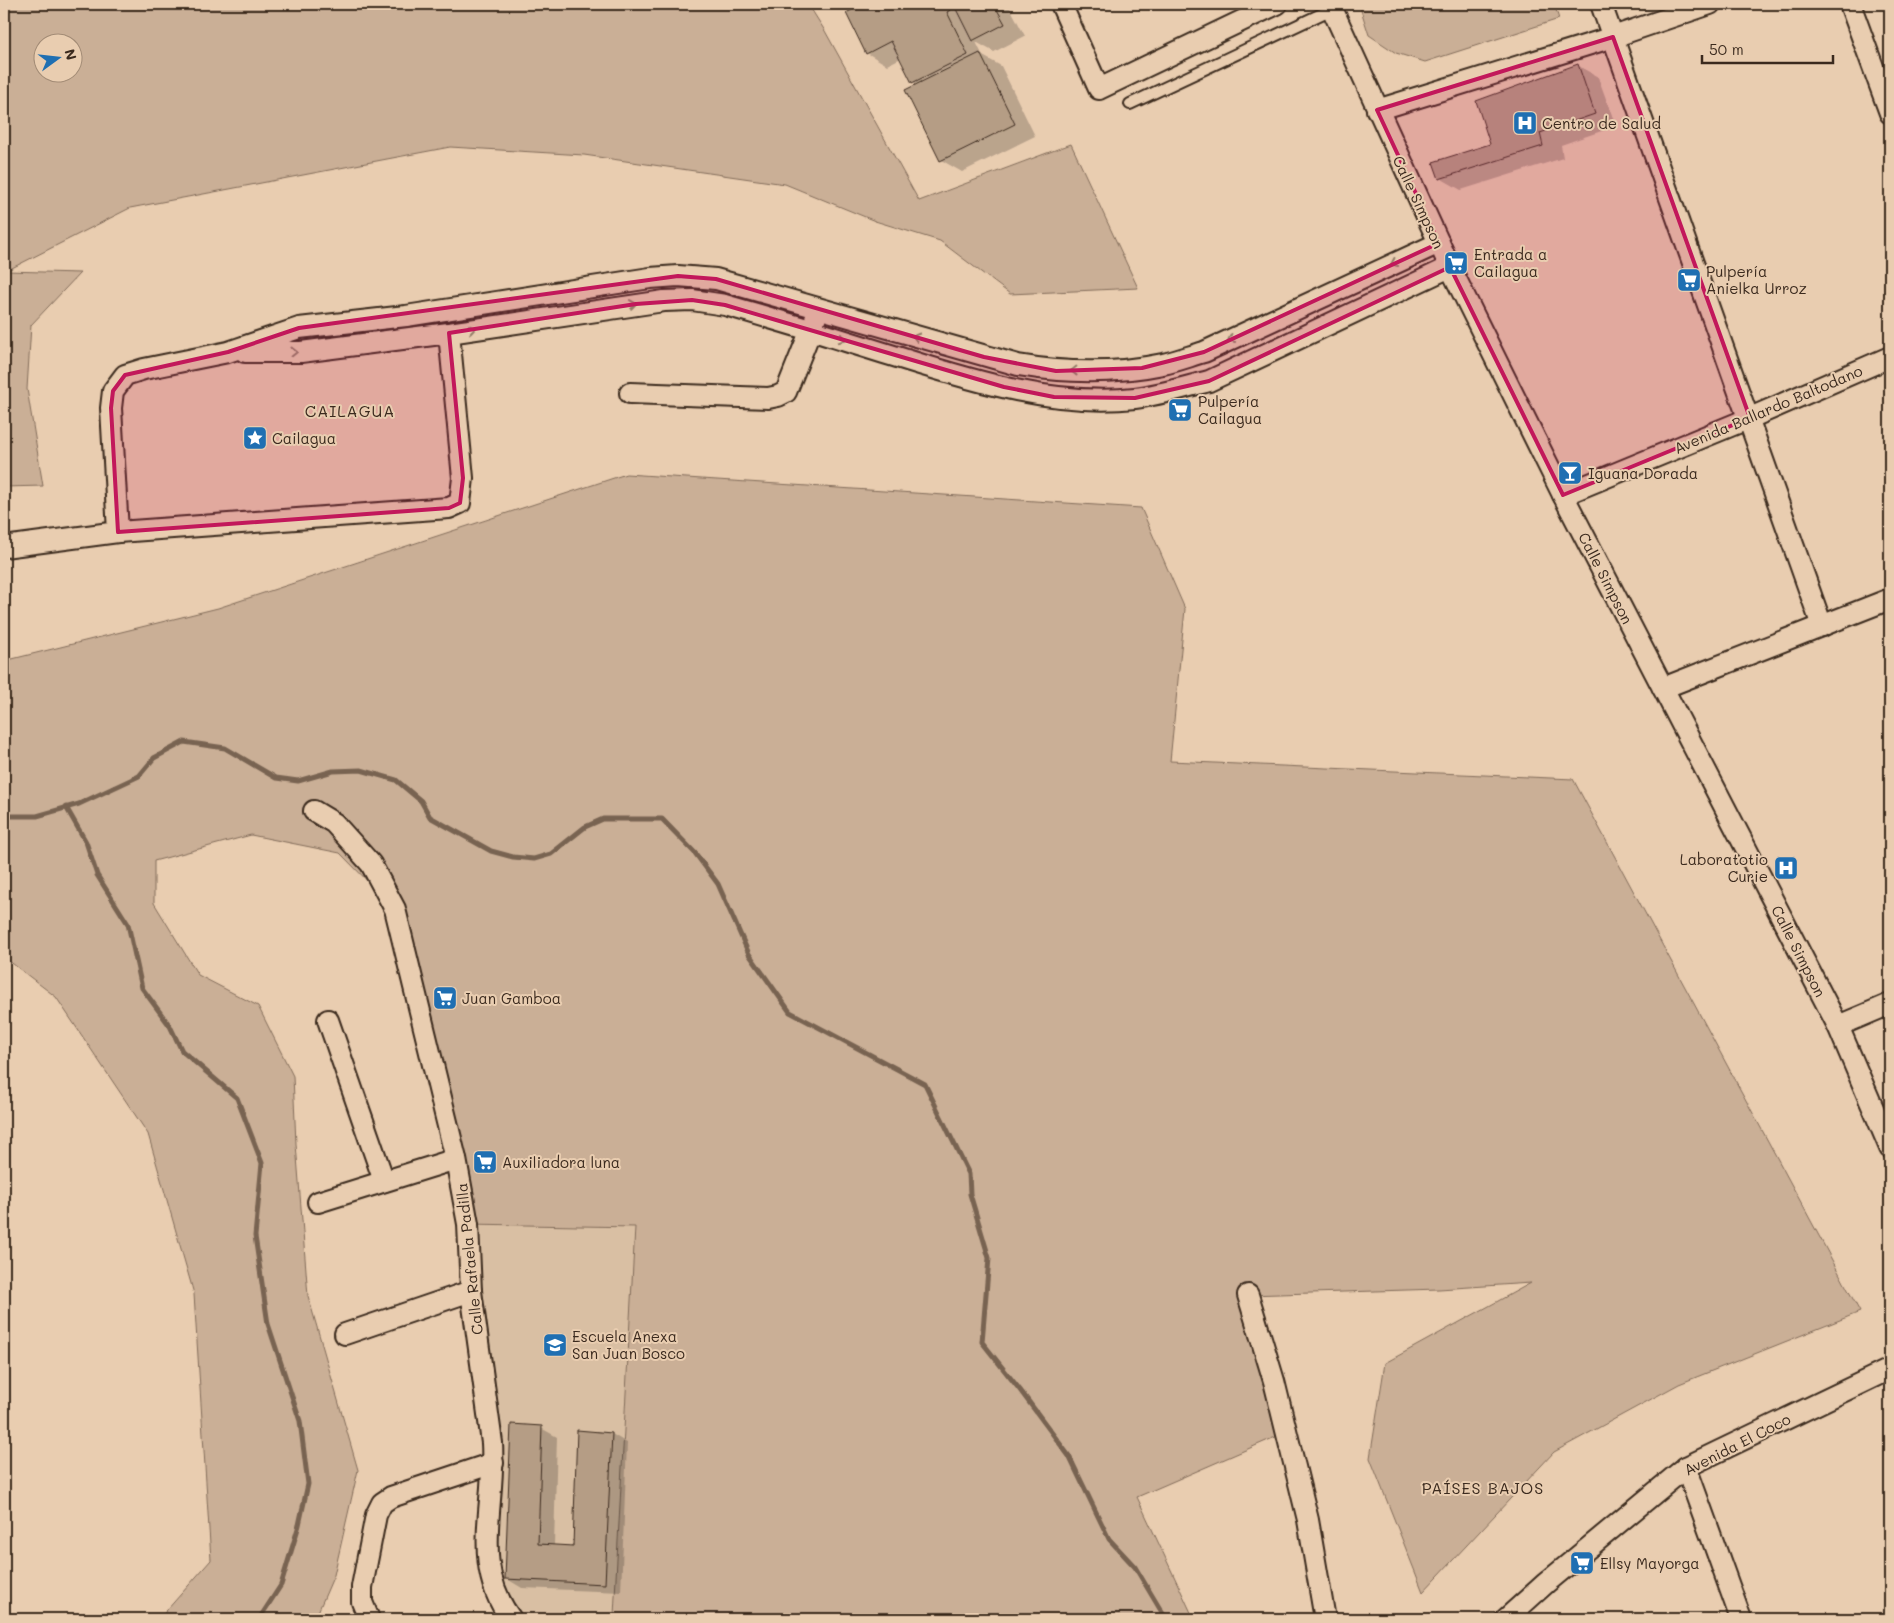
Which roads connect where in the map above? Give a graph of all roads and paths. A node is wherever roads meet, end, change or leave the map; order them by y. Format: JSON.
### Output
{"nodes":[{"id":1,"x":1061,"y":4,"type":"edge"},
{"id":2,"x":1277,"y":4,"type":"edge"},
{"id":3,"x":1601,"y":4,"type":"edge"},
{"id":4,"x":1710,"y":4,"type":"edge"},
{"id":5,"x":1850,"y":4,"type":"edge"},
{"id":6,"x":1331,"y":7,"type":"edge"},
{"id":7,"x":1613,"y":36,"type":"junction"},
{"id":8,"x":1130,"y":104,"type":"dead end"},
{"id":9,"x":1377,"y":110,"type":"junction"},
{"id":10,"x":1890,"y":114,"type":"edge"},
{"id":11,"x":1439,"y":243,"type":"junction"},
{"id":12,"x":1450,"y":267,"type":"junction"},
{"id":13,"x":818,"y":308,"type":"junction"},
{"id":14,"x":406,"y":316,"type":"junction"},
{"id":15,"x":1264,"y":324,"type":"junction"},
{"id":16,"x":812,"y":330,"type":"junction"},
{"id":17,"x":449,"y":333,"type":"junction"},
{"id":18,"x":410,"y":337,"type":"junction"},
{"id":19,"x":1277,"y":349,"type":"junction"},
{"id":20,"x":228,"y":352,"type":"junction"},
{"id":21,"x":1890,"y":357,"type":"edge"},
{"id":22,"x":630,"y":393,"type":"dead end"},
{"id":23,"x":1750,"y":418,"type":"junction"},
{"id":24,"x":1563,"y":494,"type":"junction"},
{"id":25,"x":118,"y":532,"type":"junction"},
{"id":26,"x":4,"y":547,"type":"edge"},
{"id":27,"x":1890,"y":599,"type":"edge"},
{"id":28,"x":1822,"y":626,"type":"junction"},
{"id":29,"x":1663,"y":688,"type":"junction"},
{"id":30,"x":314,"y":811,"type":"dead end"},
{"id":31,"x":1890,"y":1004,"type":"edge"},
{"id":32,"x":328,"y":1020,"type":"dead end"},
{"id":33,"x":1838,"y":1026,"type":"junction"},
{"id":34,"x":1890,"y":1148,"type":"edge"},
{"id":35,"x":456,"y":1159,"type":"junction"},
{"id":36,"x":384,"y":1181,"type":"junction"},
{"id":37,"x":318,"y":1202,"type":"dead end"},
{"id":38,"x":470,"y":1291,"type":"junction"},
{"id":39,"x":1248,"y":1295,"type":"dead end"},
{"id":40,"x":345,"y":1334,"type":"dead end"},
{"id":41,"x":1890,"y":1369,"type":"edge"},
{"id":42,"x":494,"y":1463,"type":"junction"},
{"id":43,"x":1686,"y":1467,"type":"junction"},
{"id":44,"x":368,"y":1619,"type":"edge"},
{"id":45,"x":511,"y":1619,"type":"edge"},
{"id":46,"x":1326,"y":1619,"type":"edge"},
{"id":47,"x":1506,"y":1619,"type":"edge"},
{"id":48,"x":1741,"y":1619,"type":"edge"}],
"edges":[{"from":1,"to":2,"type":"street"},
{"from":3,"to":7,"type":"street"},
{"from":4,"to":7,"type":"street"},
{"from":5,"to":10,"type":"street"},
{"from":6,"to":8,"type":"lane"},
{"from":6,"to":9,"type":"street","name":"Calle Simpson"},
{"from":7,"to":9,"type":"street"},
{"from":7,"to":23,"type":"street"},
{"from":9,"to":11,"type":"street","name":"Calle Simpson"},
{"from":11,"to":12,"type":"street","name":"Calle Simpson"},
{"from":11,"to":15,"type":"street","one_way":true},
{"from":12,"to":19,"type":"street"},
{"from":12,"to":24,"type":"street","name":"Calle Simpson"},
{"from":13,"to":14,"type":"street"},
{"from":15,"to":13,"type":"street","one_way":true},
{"from":13,"to":16,"type":"street"},
{"from":14,"to":18,"type":"street"},
{"from":14,"to":20,"type":"street"},
{"from":15,"to":19,"type":"street"},
{"from":17,"to":16,"type":"street","one_way":true},
{"from":16,"to":19,"type":"street","one_way":true},
{"from":16,"to":22,"type":"street"},
{"from":17,"to":18,"type":"street"},
{"from":17,"to":25,"type":"street"},
{"from":20,"to":18,"type":"street","one_way":true},
{"from":20,"to":25,"type":"street"},
{"from":21,"to":23,"type":"street","name":"Avenida Ballardo Baltodano"},
{"from":23,"to":24,"type":"street","name":"Avenida Ballardo Baltodano"},
{"from":23,"to":28,"type":"street"},
{"from":24,"to":29,"type":"street","name":"Calle Simpson"},
{"from":25,"to":26,"type":"street"},
{"from":27,"to":28,"type":"street"},
{"from":28,"to":29,"type":"street"},
{"from":29,"to":33,"type":"street","name":"Calle Simpson"},
{"from":30,"to":35,"type":"street","name":"Calle Rafaela Padilla"},
{"from":31,"to":33,"type":"street"},
{"from":32,"to":36,"type":"street"},
{"from":33,"to":34,"type":"street","name":"Calle Simpson"},
{"from":35,"to":36,"type":"street"},
{"from":35,"to":38,"type":"street","name":"Calle Rafaela Padilla"},
{"from":36,"to":37,"type":"street"},
{"from":38,"to":40,"type":"street"},
{"from":38,"to":42,"type":"street","name":"Calle Rafaela Padilla"},
{"from":39,"to":46,"type":"street"},
{"from":41,"to":43,"type":"street","name":"Avenida El Coco"},
{"from":42,"to":44,"type":"street"},
{"from":42,"to":45,"type":"street","name":"Calle Rafaela Padilla"},
{"from":43,"to":47,"type":"street","name":"Avenida El Coco"},
{"from":43,"to":48,"type":"street"}]}
